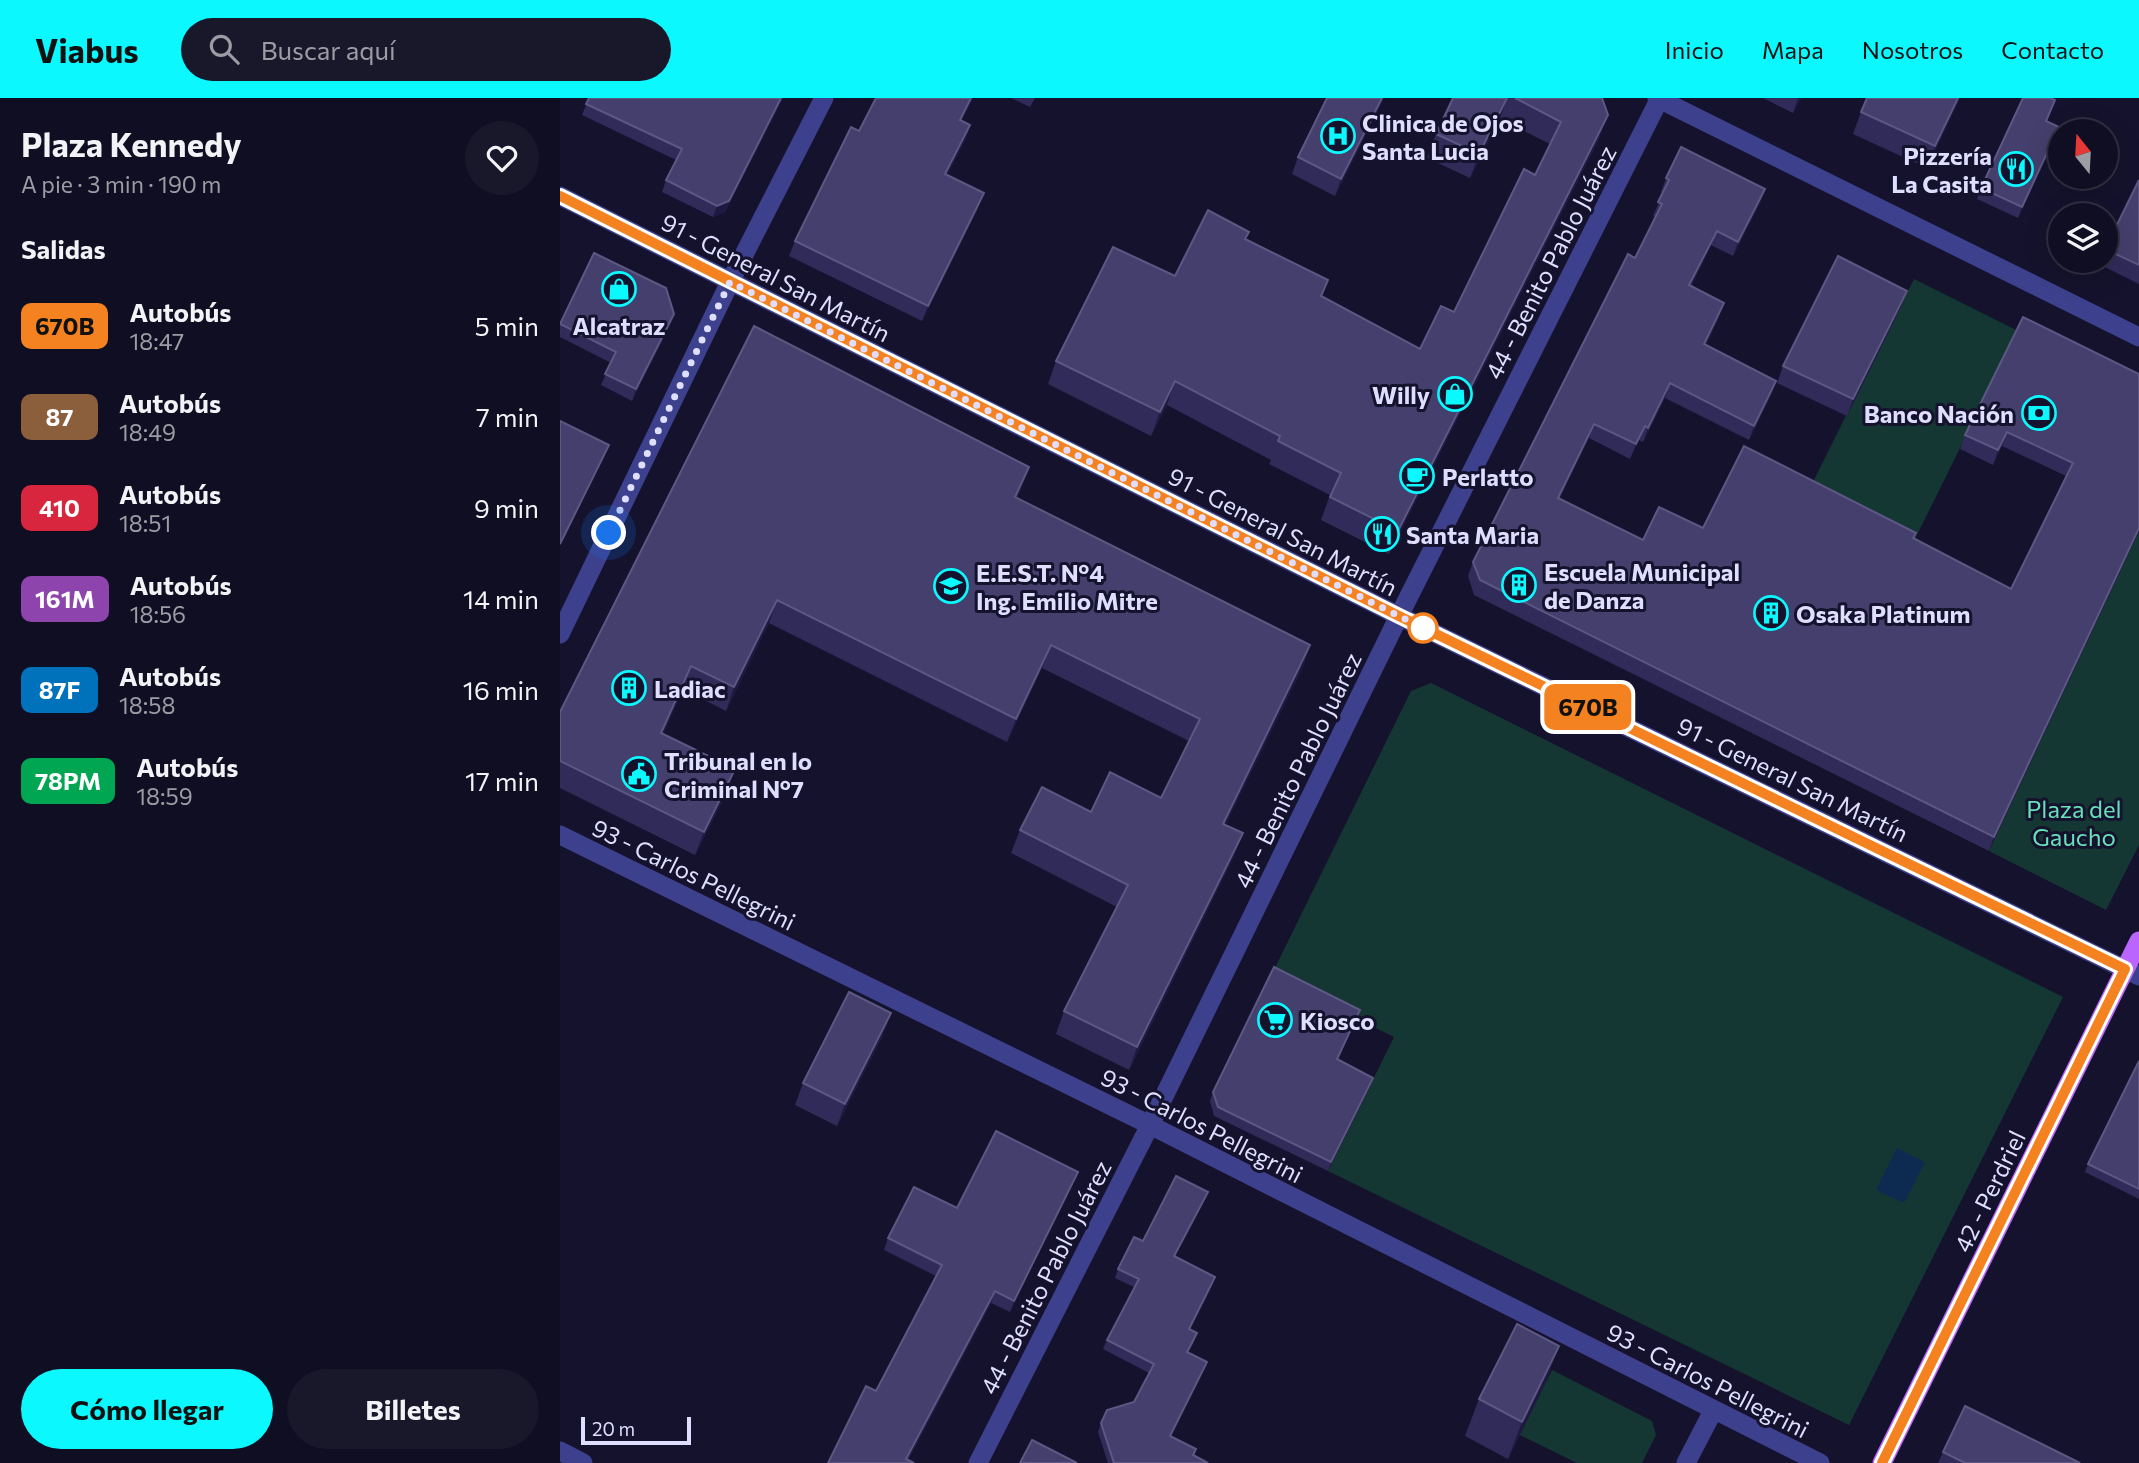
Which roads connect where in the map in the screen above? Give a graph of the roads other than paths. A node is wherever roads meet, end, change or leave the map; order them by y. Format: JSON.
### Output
{"nodes":[{"id":1,"x":824,"y":98,"type":"edge"},
{"id":2,"x":1659,"y":98,"type":"edge"},
{"id":3,"x":560,"y":196,"type":"edge"},
{"id":4,"x":730,"y":282,"type":"junction"},
{"id":5,"x":2139,"y":337,"type":"edge"},
{"id":6,"x":1399,"y":616,"type":"junction"},
{"id":7,"x":560,"y":634,"type":"edge"},
{"id":8,"x":560,"y":835,"type":"edge"},
{"id":9,"x":2139,"y":941,"type":"edge"},
{"id":10,"x":2132,"y":973,"type":"edge"},
{"id":11,"x":1150,"y":1125,"type":"junction"},
{"id":12,"x":1713,"y":1411,"type":"junction"},
{"id":13,"x":560,"y":1451,"type":"edge"},
{"id":14,"x":583,"y":1463,"type":"edge"},
{"id":15,"x":978,"y":1463,"type":"edge"},
{"id":16,"x":1686,"y":1463,"type":"edge"},
{"id":17,"x":1820,"y":1463,"type":"edge"},
{"id":18,"x":1882,"y":1463,"type":"edge"}],
"edges":[{"from":1,"to":4,"type":"street"},
{"from":2,"to":5,"type":"street"},
{"from":2,"to":6,"type":"street","name":"44 - Benito Pablo Juárez"},
{"from":3,"to":4,"type":"street","name":"91 - General San Martín"},
{"from":4,"to":6,"type":"street","name":"91 - General San Martín"},
{"from":4,"to":7,"type":"street"},
{"from":6,"to":10,"type":"street","name":"91 - General San Martín"},
{"from":6,"to":11,"type":"street","name":"44 - Benito Pablo Juárez"},
{"from":8,"to":11,"type":"street","name":"93 - Carlos Pellegrini"},
{"from":9,"to":10,"type":"main road","name":"42 - Perdriel"},
{"from":10,"to":18,"type":"main road","name":"42 - Perdriel"},
{"from":11,"to":12,"type":"street","name":"93 - Carlos Pellegrini"},
{"from":11,"to":15,"type":"street","name":"44 - Benito Pablo Juárez"},
{"from":12,"to":16,"type":"street"},
{"from":12,"to":17,"type":"street","name":"93 - Carlos Pellegrini"},
{"from":13,"to":14,"type":"street"}]}
